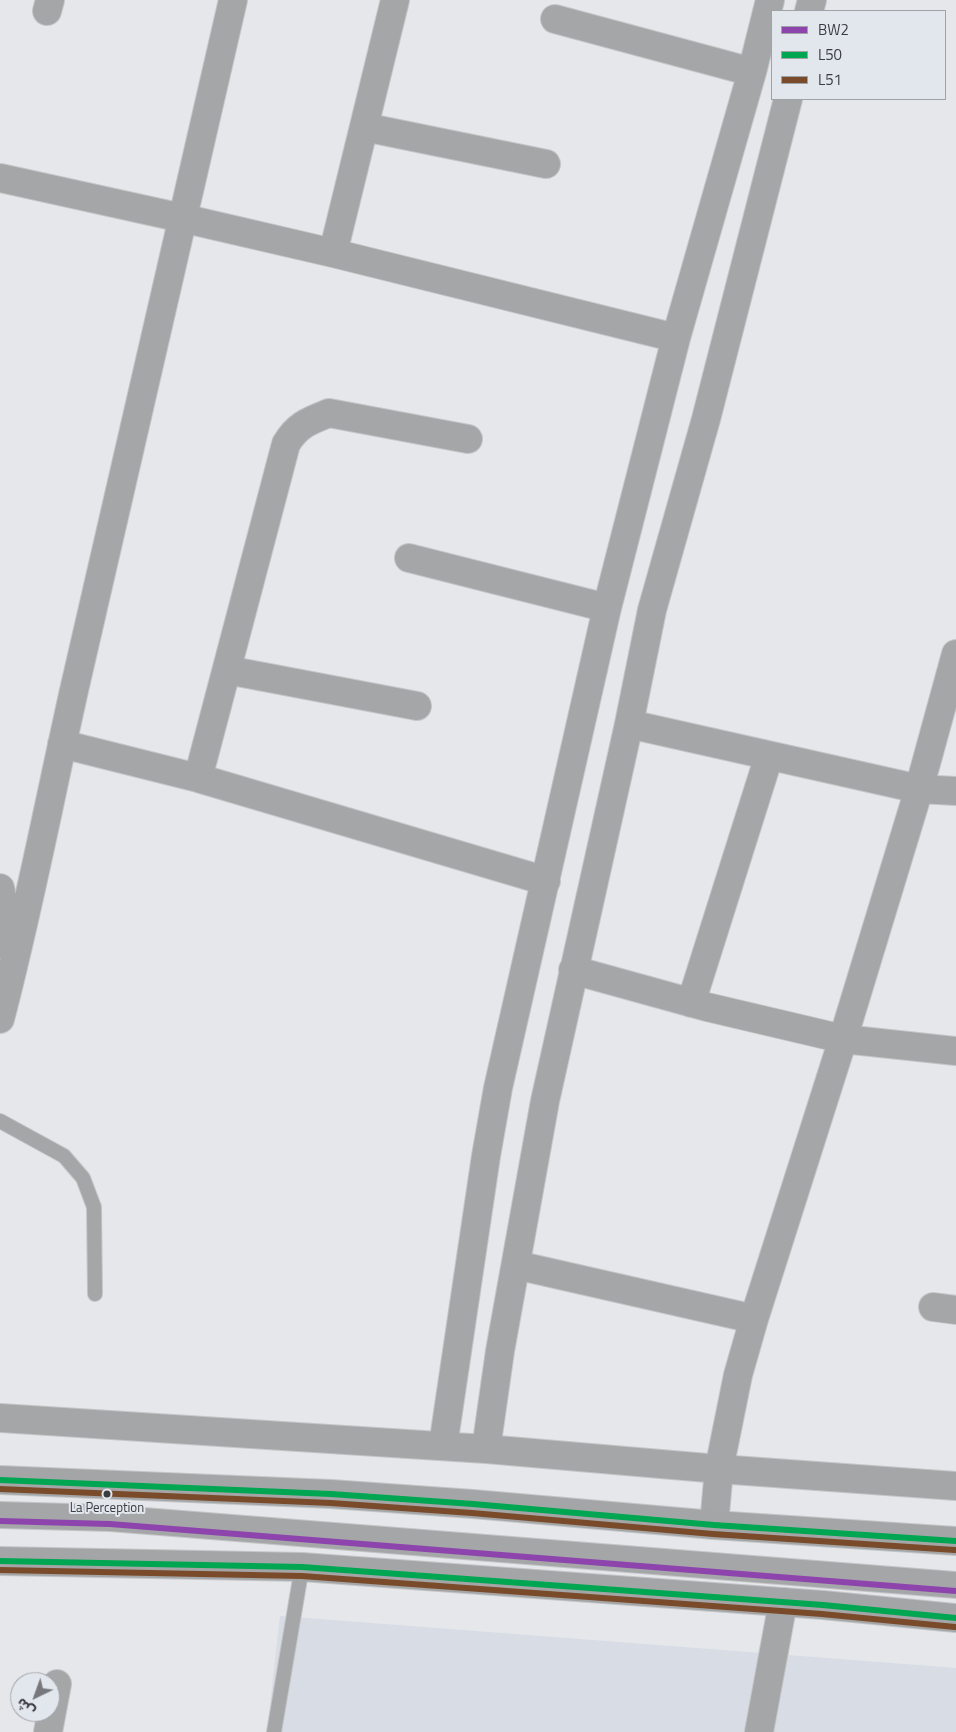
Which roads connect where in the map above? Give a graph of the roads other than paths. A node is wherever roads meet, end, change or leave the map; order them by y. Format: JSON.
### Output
{"nodes":[{"id":1,"x":233,"y":0,"type":"edge"},
{"id":2,"x":395,"y":0,"type":"edge"},
{"id":3,"x":770,"y":0,"type":"edge"},
{"id":4,"x":555,"y":19,"type":"dead end"},
{"id":5,"x":752,"y":72,"type":"junction"},
{"id":6,"x":788,"y":100,"type":"edge"},
{"id":7,"x":364,"y":127,"type":"junction"},
{"id":8,"x":546,"y":164,"type":"dead end"},
{"id":9,"x":0,"y":178,"type":"edge"},
{"id":10,"x":182,"y":218,"type":"junction"},
{"id":11,"x":333,"y":253,"type":"junction"},
{"id":12,"x":676,"y":338,"type":"junction"},
{"id":13,"x":468,"y":439,"type":"dead end"},
{"id":14,"x":409,"y":558,"type":"dead end"},
{"id":15,"x":606,"y":608,"type":"junction"},
{"id":16,"x":956,"y":654,"type":"edge"},
{"id":17,"x":227,"y":670,"type":"junction"},
{"id":18,"x":417,"y":706,"type":"dead end"},
{"id":19,"x":629,"y":724,"type":"junction"},
{"id":20,"x":62,"y":744,"type":"junction"},
{"id":21,"x":769,"y":756,"type":"junction"},
{"id":22,"x":198,"y":778,"type":"junction"},
{"id":23,"x":919,"y":789,"type":"junction"},
{"id":24,"x":956,"y":790,"type":"edge"},
{"id":25,"x":546,"y":881,"type":"junction"},
{"id":26,"x":0,"y":888,"type":"edge"},
{"id":27,"x":15,"y":963,"type":"junction"},
{"id":28,"x":573,"y":970,"type":"junction"},
{"id":29,"x":691,"y":1003,"type":"junction"},
{"id":30,"x":0,"y":1020,"type":"edge"},
{"id":31,"x":843,"y":1039,"type":"junction"},
{"id":32,"x":956,"y":1051,"type":"edge"},
{"id":33,"x":0,"y":1121,"type":"edge"},
{"id":34,"x":516,"y":1265,"type":"junction"},
{"id":35,"x":95,"y":1294,"type":"dead end"},
{"id":36,"x":754,"y":1319,"type":"junction"},
{"id":37,"x":0,"y":1418,"type":"edge"},
{"id":38,"x":443,"y":1446,"type":"junction"},
{"id":39,"x":486,"y":1449,"type":"junction"},
{"id":40,"x":719,"y":1469,"type":"junction"},
{"id":41,"x":0,"y":1480,"type":"edge"},
{"id":42,"x":956,"y":1486,"type":"edge"},
{"id":43,"x":0,"y":1509,"type":"edge"},
{"id":44,"x":0,"y":1521,"type":"edge"},
{"id":45,"x":714,"y":1525,"type":"junction"},
{"id":46,"x":956,"y":1541,"type":"edge"},
{"id":47,"x":0,"y":1561,"type":"edge"},
{"id":48,"x":302,"y":1567,"type":"junction"},
{"id":49,"x":956,"y":1579,"type":"edge"},
{"id":50,"x":956,"y":1591,"type":"edge"},
{"id":51,"x":783,"y":1602,"type":"junction"},
{"id":52,"x":956,"y":1618,"type":"edge"},
{"id":53,"x":274,"y":1732,"type":"edge"},
{"id":54,"x":759,"y":1732,"type":"edge"}],
"edges":[{"from":1,"to":10,"type":"street"},
{"from":2,"to":7,"type":"street"},
{"from":3,"to":5,"type":"street"},
{"from":4,"to":5,"type":"street"},
{"from":5,"to":12,"type":"street"},
{"from":6,"to":19,"type":"street"},
{"from":7,"to":8,"type":"street"},
{"from":7,"to":11,"type":"street"},
{"from":9,"to":10,"type":"street"},
{"from":10,"to":11,"type":"street"},
{"from":10,"to":20,"type":"street"},
{"from":11,"to":12,"type":"street"},
{"from":12,"to":15,"type":"street"},
{"from":13,"to":17,"type":"street"},
{"from":14,"to":15,"type":"street"},
{"from":15,"to":25,"type":"street"},
{"from":16,"to":23,"type":"street"},
{"from":17,"to":18,"type":"street"},
{"from":17,"to":22,"type":"street"},
{"from":19,"to":21,"type":"street"},
{"from":19,"to":28,"type":"street"},
{"from":20,"to":22,"type":"street"},
{"from":20,"to":27,"type":"street"},
{"from":21,"to":23,"type":"street"},
{"from":21,"to":29,"type":"street"},
{"from":22,"to":25,"type":"street"},
{"from":23,"to":24,"type":"street"},
{"from":23,"to":31,"type":"street"},
{"from":25,"to":38,"type":"street"},
{"from":26,"to":27,"type":"street"},
{"from":27,"to":30,"type":"street"},
{"from":28,"to":29,"type":"street"},
{"from":28,"to":34,"type":"street"},
{"from":29,"to":31,"type":"street"},
{"from":31,"to":32,"type":"street"},
{"from":31,"to":36,"type":"street"},
{"from":33,"to":35,"type":"lane"},
{"from":34,"to":36,"type":"street"},
{"from":34,"to":39,"type":"street"},
{"from":36,"to":40,"type":"street"},
{"from":37,"to":38,"type":"street"},
{"from":38,"to":39,"type":"street"},
{"from":39,"to":40,"type":"street"},
{"from":40,"to":42,"type":"street"},
{"from":40,"to":45,"type":"street"},
{"from":41,"to":45,"type":"main road"},
{"from":43,"to":49,"type":"lane"},
{"from":44,"to":50,"type":"lane"},
{"from":45,"to":46,"type":"main road"},
{"from":47,"to":48,"type":"main road"},
{"from":48,"to":51,"type":"main road"},
{"from":48,"to":53,"type":"lane"},
{"from":51,"to":52,"type":"main road"},
{"from":51,"to":54,"type":"street"}]}
